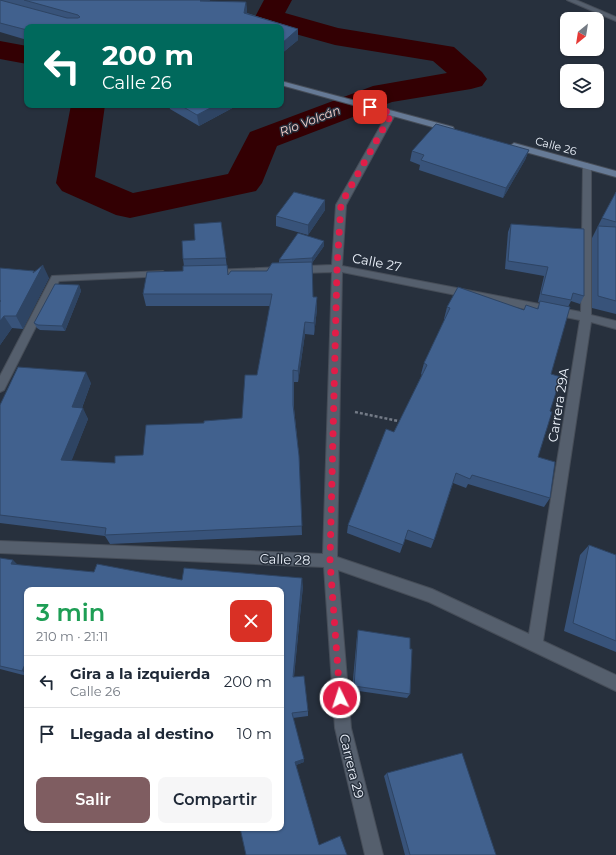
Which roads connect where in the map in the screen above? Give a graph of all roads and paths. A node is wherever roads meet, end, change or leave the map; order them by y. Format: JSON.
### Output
{"nodes":[{"id":1,"x":570,"y":0,"type":"edge"},
{"id":2,"x":616,"y":19,"type":"edge"},
{"id":3,"x":284,"y":84,"type":"edge"},
{"id":4,"x":387,"y":112,"type":"junction"},
{"id":5,"x":460,"y":131,"type":"edge"},
{"id":6,"x":505,"y":144,"type":"edge"},
{"id":7,"x":587,"y":166,"type":"junction"},
{"id":8,"x":616,"y":174,"type":"edge"},
{"id":9,"x":337,"y":268,"type":"junction"},
{"id":10,"x":204,"y":273,"type":"edge"},
{"id":11,"x":173,"y":274,"type":"edge"},
{"id":12,"x":586,"y":317,"type":"junction"},
{"id":13,"x":616,"y":325,"type":"edge"},
{"id":14,"x":0,"y":387,"type":"edge"},
{"id":15,"x":334,"y":408,"type":"junction"},
{"id":16,"x":408,"y":423,"type":"edge"},
{"id":17,"x":0,"y":547,"type":"edge"},
{"id":18,"x":330,"y":561,"type":"junction"},
{"id":19,"x":535,"y":645,"type":"junction"},
{"id":20,"x":616,"y":683,"type":"edge"},
{"id":21,"x":374,"y":855,"type":"edge"}],
"edges":[{"from":1,"to":2,"type":"street"},
{"from":3,"to":4,"type":"main road"},
{"from":4,"to":5,"type":"main road"},
{"from":4,"to":9,"type":"street","name":"Carrera 29"},
{"from":6,"to":7,"type":"main road","name":"Calle 26"},
{"from":7,"to":8,"type":"main road","name":"Calle 26"},
{"from":7,"to":12,"type":"street","name":"Carrera 29A"},
{"from":9,"to":10,"type":"street","name":"Calle 27"},
{"from":9,"to":12,"type":"street","name":"Calle 27"},
{"from":9,"to":15,"type":"street","name":"Carrera 29"},
{"from":11,"to":14,"type":"street"},
{"from":12,"to":13,"type":"street","name":"Calle 27"},
{"from":12,"to":19,"type":"street","name":"Carrera 29A"},
{"from":15,"to":16,"type":"path"},
{"from":15,"to":18,"type":"street","name":"Carrera 29"},
{"from":17,"to":18,"type":"street","name":"Calle 28"},
{"from":18,"to":19,"type":"street","name":"Calle 28"},
{"from":18,"to":21,"type":"street","name":"Carrera 29"},
{"from":19,"to":20,"type":"street","name":"Calle 28"}]}
